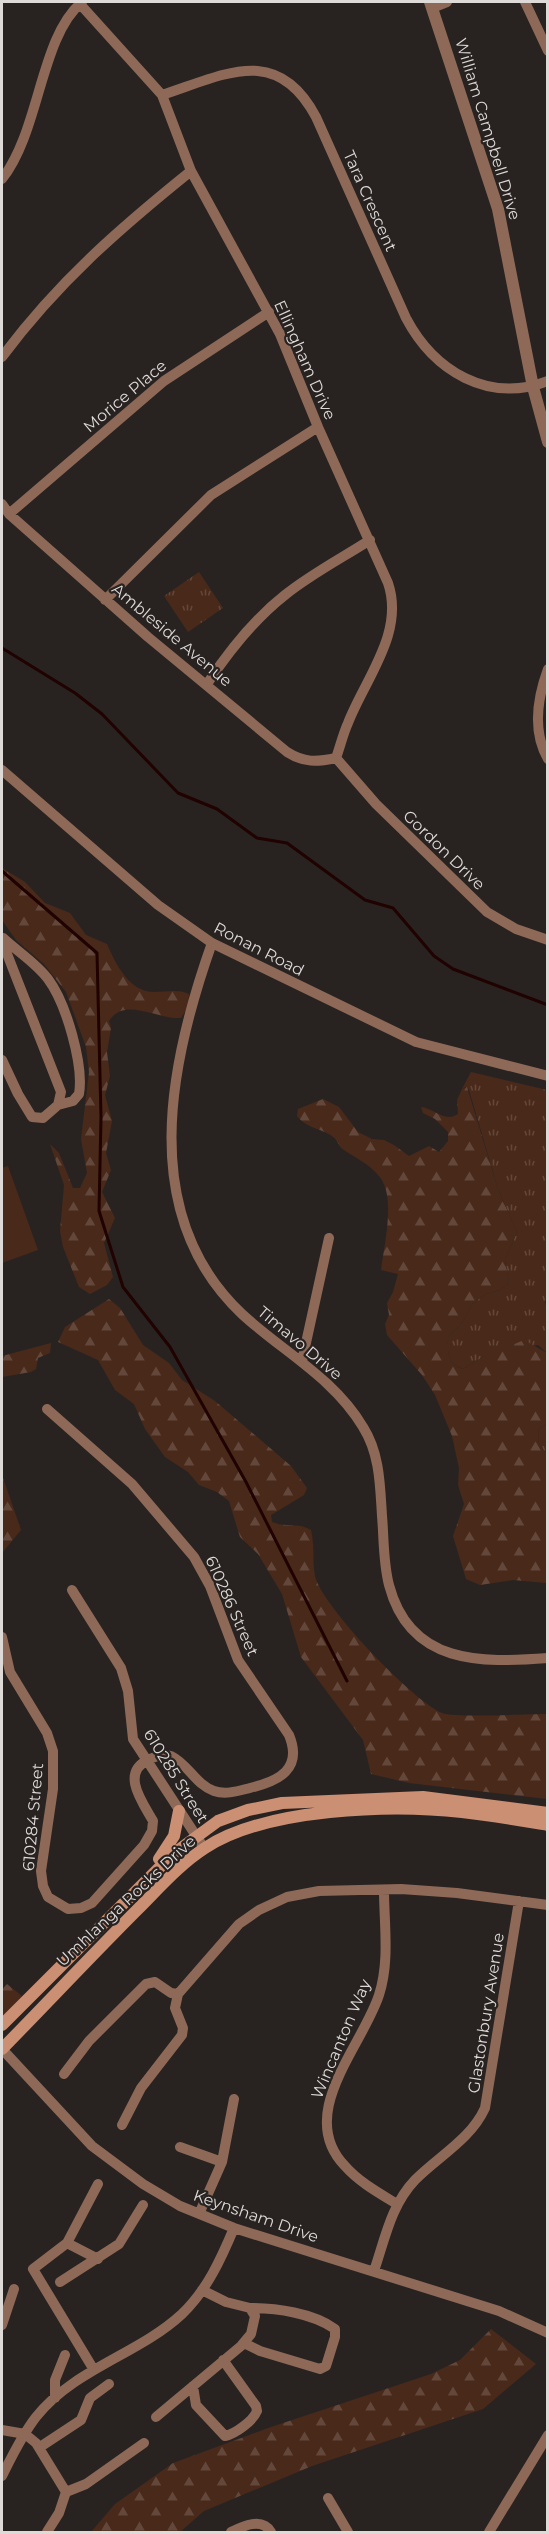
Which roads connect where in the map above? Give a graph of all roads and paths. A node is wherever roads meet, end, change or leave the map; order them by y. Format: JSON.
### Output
{"nodes":[{"id":1,"x":81,"y":2,"type":"edge"},
{"id":2,"x":447,"y":2,"type":"edge"},
{"id":3,"x":525,"y":2,"type":"edge"},
{"id":4,"x":431,"y":5,"type":"edge"},
{"id":5,"x":548,"y":51,"type":"edge"},
{"id":6,"x":162,"y":94,"type":"junction"},
{"id":7,"x":191,"y":171,"type":"junction"},
{"id":8,"x":2,"y":179,"type":"edge"},
{"id":9,"x":269,"y":312,"type":"junction"},
{"id":10,"x":2,"y":357,"type":"edge"},
{"id":11,"x":548,"y":381,"type":"edge"},
{"id":12,"x":533,"y":387,"type":"junction"},
{"id":13,"x":318,"y":427,"type":"junction"},
{"id":14,"x":548,"y":442,"type":"edge"},
{"id":15,"x":2,"y":504,"type":"edge"},
{"id":16,"x":9,"y":514,"type":"junction"},
{"id":17,"x":370,"y":540,"type":"junction"},
{"id":18,"x":105,"y":600,"type":"junction"},
{"id":19,"x":548,"y":669,"type":"edge"},
{"id":20,"x":207,"y":684,"type":"junction"},
{"id":21,"x":336,"y":758,"type":"junction"},
{"id":22,"x":548,"y":759,"type":"edge"},
{"id":23,"x":2,"y":770,"type":"edge"},
{"id":24,"x":2,"y":939,"type":"edge"},
{"id":25,"x":548,"y":940,"type":"edge"},
{"id":26,"x":212,"y":943,"type":"junction"},
{"id":27,"x":2,"y":1060,"type":"edge"},
{"id":28,"x":548,"y":1076,"type":"edge"},
{"id":29,"x":58,"y":1105,"type":"junction"},
{"id":30,"x":329,"y":1238,"type":"dead end"},
{"id":31,"x":302,"y":1361,"type":"junction"},
{"id":32,"x":47,"y":1408,"type":"dead end"},
{"id":33,"x":72,"y":1590,"type":"dead end"},
{"id":34,"x":2,"y":1637,"type":"edge"},
{"id":35,"x":548,"y":1659,"type":"edge"},
{"id":36,"x":146,"y":1761,"type":"junction"},
{"id":37,"x":179,"y":1811,"type":"junction"},
{"id":38,"x":548,"y":1813,"type":"edge"},
{"id":39,"x":548,"y":1825,"type":"edge"},
{"id":40,"x":195,"y":1835,"type":"junction"},
{"id":41,"x":204,"y":1848,"type":"junction"},
{"id":42,"x":139,"y":1887,"type":"junction"},
{"id":43,"x":384,"y":1890,"type":"junction"},
{"id":44,"x":519,"y":1901,"type":"junction"},
{"id":45,"x":548,"y":1905,"type":"edge"},
{"id":46,"x":178,"y":1994,"type":"junction"},
{"id":47,"x":2,"y":2025,"type":"edge"},
{"id":48,"x":2,"y":2049,"type":"edge"},
{"id":49,"x":64,"y":2074,"type":"dead end"},
{"id":50,"x":234,"y":2099,"type":"dead end"},
{"id":51,"x":122,"y":2125,"type":"dead end"},
{"id":52,"x":180,"y":2147,"type":"dead end"},
{"id":53,"x":222,"y":2162,"type":"junction"},
{"id":54,"x":98,"y":2184,"type":"dead end"},
{"id":55,"x":396,"y":2204,"type":"junction"},
{"id":56,"x":143,"y":2205,"type":"dead end"},
{"id":57,"x":199,"y":2214,"type":"junction"},
{"id":58,"x":234,"y":2228,"type":"junction"},
{"id":59,"x":67,"y":2242,"type":"junction"},
{"id":60,"x":98,"y":2259,"type":"junction"},
{"id":61,"x":374,"y":2271,"type":"junction"},
{"id":62,"x":60,"y":2282,"type":"dead end"},
{"id":63,"x":14,"y":2289,"type":"dead end"},
{"id":64,"x":202,"y":2290,"type":"junction"},
{"id":65,"x":250,"y":2308,"type":"junction"},
{"id":66,"x":2,"y":2325,"type":"edge"},
{"id":67,"x":548,"y":2333,"type":"edge"},
{"id":68,"x":244,"y":2343,"type":"junction"},
{"id":69,"x":65,"y":2355,"type":"dead end"},
{"id":70,"x":223,"y":2360,"type":"junction"},
{"id":71,"x":94,"y":2370,"type":"junction"},
{"id":72,"x":109,"y":2384,"type":"dead end"},
{"id":73,"x":193,"y":2386,"type":"junction"},
{"id":74,"x":55,"y":2398,"type":"junction"},
{"id":75,"x":156,"y":2416,"type":"dead end"},
{"id":76,"x":2,"y":2430,"type":"edge"},
{"id":77,"x":25,"y":2434,"type":"junction"},
{"id":78,"x":548,"y":2435,"type":"edge"},
{"id":79,"x":144,"y":2443,"type":"dead end"},
{"id":80,"x":40,"y":2447,"type":"junction"},
{"id":81,"x":2,"y":2476,"type":"edge"},
{"id":82,"x":66,"y":2492,"type":"junction"},
{"id":83,"x":328,"y":2498,"type":"dead end"},
{"id":84,"x":47,"y":2532,"type":"edge"},
{"id":85,"x":231,"y":2532,"type":"edge"},
{"id":86,"x":271,"y":2532,"type":"edge"},
{"id":87,"x":348,"y":2532,"type":"edge"},
{"id":88,"x":489,"y":2532,"type":"edge"}],
"edges":[{"from":1,"to":6,"type":"street","name":"Ellingham Drive"},
{"from":1,"to":8,"type":"street"},
{"from":2,"to":4,"type":"street"},
{"from":3,"to":5,"type":"street"},
{"from":4,"to":12,"type":"street","name":"William Campbell Drive"},
{"from":6,"to":7,"type":"street","name":"Ellingham Drive"},
{"from":6,"to":12,"type":"street","name":"Tara Crescent"},
{"from":7,"to":9,"type":"street","name":"Ellingham Drive"},
{"from":7,"to":10,"type":"street"},
{"from":9,"to":13,"type":"street","name":"Ellingham Drive"},
{"from":9,"to":16,"type":"street","name":"Morice Place"},
{"from":11,"to":12,"type":"street","name":"Tara Crescent"},
{"from":12,"to":14,"type":"street","name":"William Campbell Drive"},
{"from":13,"to":17,"type":"street","name":"Ellingham Drive"},
{"from":13,"to":18,"type":"street"},
{"from":15,"to":16,"type":"street","name":"Ambleside Avenue"},
{"from":16,"to":18,"type":"street","name":"Ambleside Avenue"},
{"from":17,"to":20,"type":"street"},
{"from":17,"to":21,"type":"street","name":"Ellingham Drive"},
{"from":18,"to":20,"type":"street","name":"Ambleside Avenue"},
{"from":19,"to":22,"type":"street"},
{"from":20,"to":21,"type":"street","name":"Ambleside Avenue"},
{"from":21,"to":25,"type":"street","name":"Gordon Drive"},
{"from":23,"to":26,"type":"street","name":"Ronan Road"},
{"from":24,"to":29,"type":"street"},
{"from":24,"to":29,"type":"street"},
{"from":26,"to":28,"type":"street","name":"Ronan Road"},
{"from":26,"to":31,"type":"street","name":"Timavo Drive"},
{"from":27,"to":29,"type":"street"},
{"from":30,"to":31,"type":"street"},
{"from":31,"to":35,"type":"street","name":"Timavo Drive"},
{"from":32,"to":36,"type":"street","name":"610286 Street"},
{"from":33,"to":36,"type":"street","name":"610285 Street"},
{"from":34,"to":36,"type":"street","name":"610284 Street"},
{"from":36,"to":37,"type":"street","name":"610285 Street"},
{"from":37,"to":40,"type":"street","name":"610285 Street"},
{"from":37,"to":42,"type":"main road"},
{"from":38,"to":40,"type":"main road","name":"Umhlanga Rocks Drive"},
{"from":39,"to":41,"type":"main road","name":"Umhlanga Rocks Drive"},
{"from":40,"to":41,"type":"street","name":"610285 Street"},
{"from":40,"to":42,"type":"main road","name":"Umhlanga Rocks Drive"},
{"from":41,"to":48,"type":"main road","name":"Umhlanga Rocks Drive"},
{"from":42,"to":47,"type":"main road","name":"Umhlanga Rocks Drive"},
{"from":43,"to":44,"type":"street"},
{"from":43,"to":46,"type":"street"},
{"from":43,"to":55,"type":"street","name":"Wincanton Way"},
{"from":44,"to":45,"type":"street"},
{"from":44,"to":55,"type":"street","name":"Glastonbury Avenue"},
{"from":46,"to":49,"type":"street"},
{"from":46,"to":51,"type":"street"},
{"from":48,"to":57,"type":"street","name":"Keynsham Drive"},
{"from":50,"to":53,"type":"street"},
{"from":52,"to":53,"type":"street"},
{"from":53,"to":57,"type":"street"},
{"from":54,"to":59,"type":"street"},
{"from":55,"to":61,"type":"street","name":"Glastonbury Avenue"},
{"from":56,"to":60,"type":"street"},
{"from":57,"to":58,"type":"street","name":"Keynsham Drive"},
{"from":58,"to":61,"type":"street","name":"Keynsham Drive"},
{"from":58,"to":64,"type":"street"},
{"from":59,"to":60,"type":"street"},
{"from":59,"to":71,"type":"street"},
{"from":60,"to":62,"type":"street"},
{"from":61,"to":67,"type":"street","name":"Keynsham Drive"},
{"from":63,"to":66,"type":"street"},
{"from":64,"to":65,"type":"street"},
{"from":64,"to":71,"type":"street"},
{"from":65,"to":68,"type":"street"},
{"from":65,"to":68,"type":"street"},
{"from":68,"to":70,"type":"street"},
{"from":69,"to":74,"type":"street"},
{"from":70,"to":73,"type":"street"},
{"from":70,"to":73,"type":"street"},
{"from":71,"to":74,"type":"street"},
{"from":72,"to":80,"type":"street"},
{"from":73,"to":75,"type":"street"},
{"from":74,"to":77,"type":"street"},
{"from":76,"to":77,"type":"street"},
{"from":77,"to":80,"type":"street"},
{"from":77,"to":81,"type":"street"},
{"from":78,"to":88,"type":"street"},
{"from":79,"to":82,"type":"street"},
{"from":80,"to":82,"type":"street"},
{"from":82,"to":84,"type":"street"},
{"from":83,"to":87,"type":"street"},
{"from":85,"to":86,"type":"street"}]}
